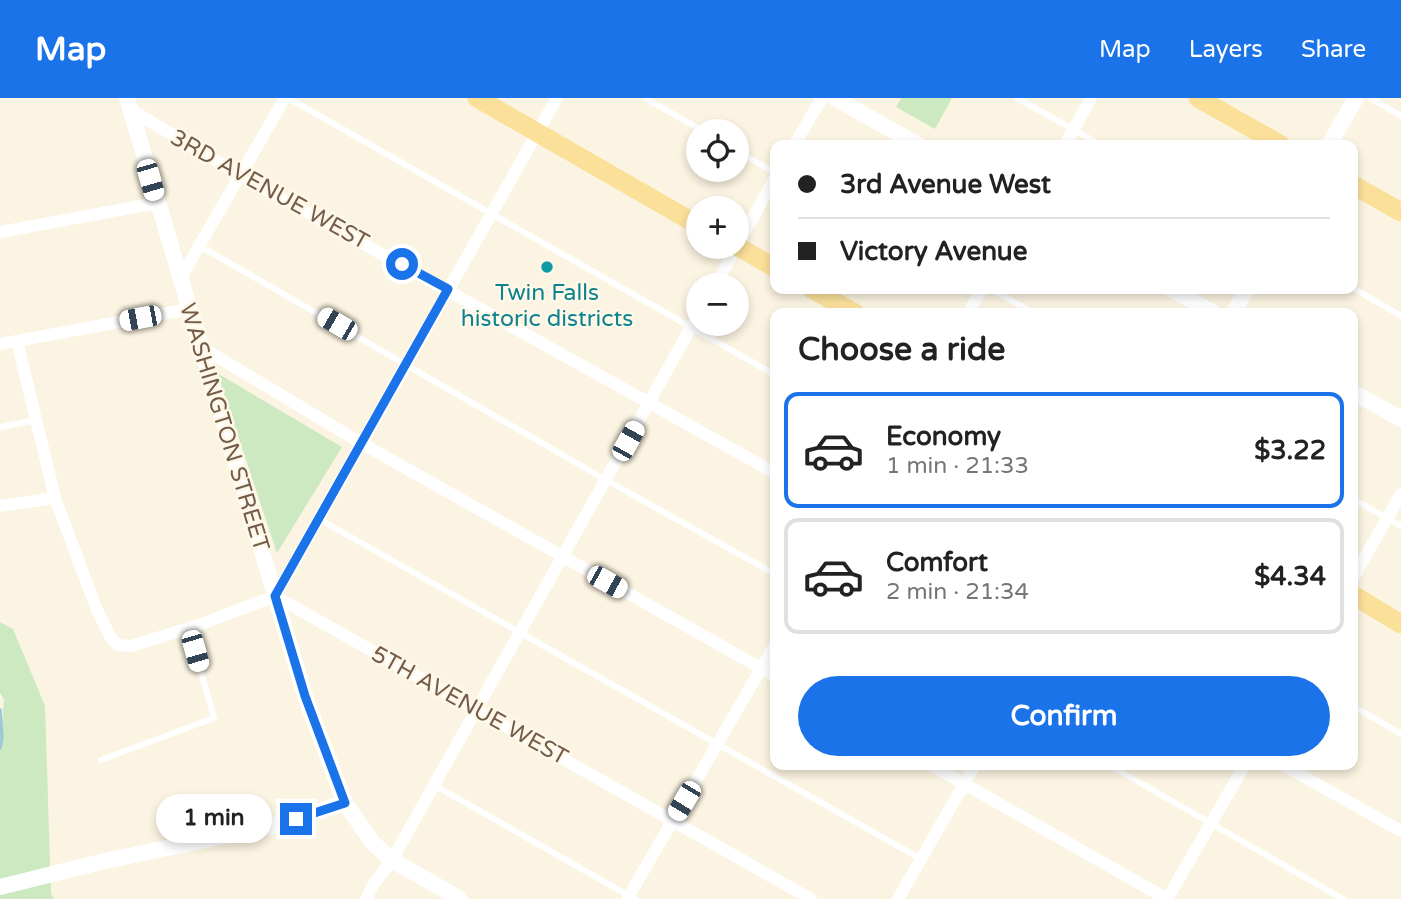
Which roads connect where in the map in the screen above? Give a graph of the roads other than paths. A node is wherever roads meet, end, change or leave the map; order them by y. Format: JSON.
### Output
{"nodes":[{"id":1,"x":286,"y":98,"type":"edge"},
{"id":2,"x":477,"y":98,"type":"edge"},
{"id":3,"x":557,"y":98,"type":"edge"},
{"id":4,"x":645,"y":98,"type":"edge"},
{"id":5,"x":822,"y":98,"type":"edge"},
{"id":6,"x":835,"y":98,"type":"edge"},
{"id":7,"x":1017,"y":98,"type":"edge"},
{"id":8,"x":1091,"y":98,"type":"edge"},
{"id":9,"x":1198,"y":98,"type":"edge"},
{"id":10,"x":1356,"y":98,"type":"edge"},
{"id":11,"x":1370,"y":98,"type":"edge"},
{"id":12,"x":129,"y":104,"type":"edge"},
{"id":13,"x":1401,"y":116,"type":"edge"},
{"id":14,"x":686,"y":121,"type":"edge"},
{"id":15,"x":1073,"y":130,"type":"junction"},
{"id":16,"x":538,"y":132,"type":"junction"},
{"id":17,"x":797,"y":140,"type":"edge"},
{"id":18,"x":909,"y":140,"type":"edge"},
{"id":19,"x":1068,"y":140,"type":"edge"},
{"id":20,"x":1092,"y":140,"type":"edge"},
{"id":21,"x":1272,"y":140,"type":"edge"},
{"id":22,"x":1332,"y":140,"type":"edge"},
{"id":23,"x":749,"y":159,"type":"edge"},
{"id":24,"x":770,"y":173,"type":"edge"},
{"id":25,"x":240,"y":175,"type":"junction"},
{"id":26,"x":770,"y":185,"type":"edge"},
{"id":27,"x":1358,"y":188,"type":"edge"},
{"id":28,"x":157,"y":203,"type":"junction"},
{"id":29,"x":1401,"y":212,"type":"edge"},
{"id":30,"x":492,"y":214,"type":"junction"},
{"id":31,"x":686,"y":218,"type":"edge"},
{"id":32,"x":749,"y":224,"type":"edge"},
{"id":33,"x":0,"y":232,"type":"edge"},
{"id":34,"x":199,"y":245,"type":"junction"},
{"id":35,"x":749,"y":253,"type":"edge"},
{"id":36,"x":770,"y":265,"type":"edge"},
{"id":37,"x":180,"y":279,"type":"junction"},
{"id":38,"x":448,"y":289,"type":"junction"},
{"id":39,"x":1358,"y":291,"type":"edge"},
{"id":40,"x":821,"y":294,"type":"edge"},
{"id":41,"x":999,"y":294,"type":"edge"},
{"id":42,"x":1180,"y":294,"type":"edge"},
{"id":43,"x":846,"y":308,"type":"edge"},
{"id":44,"x":1025,"y":308,"type":"edge"},
{"id":45,"x":1205,"y":308,"type":"edge"},
{"id":46,"x":189,"y":309,"type":"junction"},
{"id":47,"x":686,"y":316,"type":"edge"},
{"id":48,"x":1401,"y":316,"type":"edge"},
{"id":49,"x":687,"y":336,"type":"edge"},
{"id":50,"x":717,"y":336,"type":"edge"},
{"id":51,"x":17,"y":341,"type":"junction"},
{"id":52,"x":0,"y":344,"type":"edge"},
{"id":53,"x":201,"y":348,"type":"junction"},
{"id":54,"x":406,"y":363,"type":"junction"},
{"id":55,"x":770,"y":372,"type":"edge"},
{"id":56,"x":1358,"y":395,"type":"edge"},
{"id":57,"x":650,"y":401,"type":"junction"},
{"id":58,"x":1401,"y":419,"type":"edge"},
{"id":59,"x":36,"y":420,"type":"junction"},
{"id":60,"x":0,"y":427,"type":"edge"},
{"id":61,"x":361,"y":443,"type":"junction"},
{"id":62,"x":770,"y":470,"type":"edge"},
{"id":63,"x":606,"y":480,"type":"junction"},
{"id":64,"x":1401,"y":494,"type":"edge"},
{"id":65,"x":55,"y":498,"type":"junction"},
{"id":66,"x":1358,"y":502,"type":"edge"},
{"id":67,"x":0,"y":506,"type":"edge"},
{"id":68,"x":1387,"y":518,"type":"junction"},
{"id":69,"x":318,"y":519,"type":"junction"},
{"id":70,"x":1401,"y":526,"type":"edge"},
{"id":71,"x":562,"y":557,"type":"junction"},
{"id":72,"x":1358,"y":569,"type":"edge"},
{"id":73,"x":770,"y":572,"type":"edge"},
{"id":74,"x":275,"y":596,"type":"junction"},
{"id":75,"x":1358,"y":598,"type":"edge"},
{"id":76,"x":1401,"y":624,"type":"edge"},
{"id":77,"x":189,"y":629,"type":"junction"},
{"id":78,"x":520,"y":633,"type":"junction"},
{"id":79,"x":770,"y":653,"type":"edge"},
{"id":80,"x":761,"y":668,"type":"junction"},
{"id":81,"x":770,"y":674,"type":"edge"},
{"id":82,"x":477,"y":709,"type":"junction"},
{"id":83,"x":1358,"y":709,"type":"edge"},
{"id":84,"x":1401,"y":734,"type":"edge"},
{"id":85,"x":718,"y":744,"type":"junction"},
{"id":86,"x":101,"y":760,"type":"dead end"},
{"id":87,"x":939,"y":770,"type":"edge"},
{"id":88,"x":972,"y":770,"type":"edge"},
{"id":89,"x":1118,"y":770,"type":"edge"},
{"id":90,"x":1242,"y":770,"type":"edge"},
{"id":91,"x":1292,"y":770,"type":"edge"},
{"id":92,"x":964,"y":784,"type":"junction"},
{"id":93,"x":434,"y":785,"type":"junction"},
{"id":94,"x":345,"y":803,"type":"junction"},
{"id":95,"x":673,"y":820,"type":"junction"},
{"id":96,"x":1211,"y":823,"type":"junction"},
{"id":97,"x":1401,"y":831,"type":"edge"},
{"id":98,"x":921,"y":859,"type":"junction"},
{"id":99,"x":392,"y":860,"type":"junction"},
{"id":100,"x":0,"y":887,"type":"edge"},
{"id":101,"x":630,"y":898,"type":"edge"},
{"id":102,"x":366,"y":899,"type":"edge"},
{"id":103,"x":460,"y":899,"type":"edge"},
{"id":104,"x":811,"y":899,"type":"edge"},
{"id":105,"x":898,"y":899,"type":"edge"},
{"id":106,"x":1167,"y":899,"type":"edge"},
{"id":107,"x":1343,"y":899,"type":"edge"}],
"edges":[{"from":1,"to":25,"type":"street"},
{"from":1,"to":30,"type":"lane"},
{"from":2,"to":16,"type":"main road"},
{"from":3,"to":16,"type":"street"},
{"from":4,"to":14,"type":"lane"},
{"from":5,"to":17,"type":"street"},
{"from":6,"to":18,"type":"main road"},
{"from":7,"to":15,"type":"lane"},
{"from":8,"to":15,"type":"street"},
{"from":9,"to":21,"type":"main road"},
{"from":10,"to":22,"type":"main road"},
{"from":11,"to":13,"type":"lane"},
{"from":12,"to":25,"type":"street","name":"3RD AVENUE WEST"},
{"from":12,"to":28,"type":"main road","name":"WASHINGTON STREET"},
{"from":15,"to":19,"type":"street"},
{"from":15,"to":20,"type":"lane"},
{"from":16,"to":30,"type":"street"},
{"from":16,"to":31,"type":"main road"},
{"from":23,"to":24,"type":"lane"},
{"from":25,"to":34,"type":"street"},
{"from":25,"to":38,"type":"street","name":"3RD AVENUE WEST"},
{"from":26,"to":32,"type":"street"},
{"from":27,"to":29,"type":"main road"},
{"from":28,"to":33,"type":"street"},
{"from":28,"to":37,"type":"main road","name":"WASHINGTON STREET"},
{"from":30,"to":38,"type":"street"},
{"from":30,"to":47,"type":"lane"},
{"from":34,"to":37,"type":"street"},
{"from":34,"to":54,"type":"lane"},
{"from":35,"to":36,"type":"main road"},
{"from":37,"to":46,"type":"main road","name":"WASHINGTON STREET"},
{"from":38,"to":54,"type":"street"},
{"from":38,"to":57,"type":"street","name":"3RD AVENUE WEST"},
{"from":39,"to":48,"type":"lane"},
{"from":40,"to":43,"type":"main road"},
{"from":41,"to":44,"type":"lane"},
{"from":42,"to":45,"type":"main road"},
{"from":46,"to":51,"type":"street"},
{"from":46,"to":53,"type":"main road","name":"WASHINGTON STREET"},
{"from":49,"to":57,"type":"street"},
{"from":50,"to":55,"type":"lane"},
{"from":51,"to":52,"type":"street"},
{"from":51,"to":59,"type":"street"},
{"from":53,"to":61,"type":"street"},
{"from":53,"to":74,"type":"main road","name":"WASHINGTON STREET"},
{"from":54,"to":61,"type":"street"},
{"from":54,"to":63,"type":"lane"},
{"from":56,"to":58,"type":"main road"},
{"from":57,"to":62,"type":"street","name":"3RD AVENUE WEST"},
{"from":57,"to":63,"type":"street"},
{"from":59,"to":60,"type":"lane"},
{"from":59,"to":65,"type":"street"},
{"from":61,"to":69,"type":"street"},
{"from":61,"to":71,"type":"street"},
{"from":63,"to":71,"type":"street"},
{"from":63,"to":73,"type":"lane"},
{"from":64,"to":68,"type":"street"},
{"from":65,"to":67,"type":"street"},
{"from":65,"to":77,"type":"street"},
{"from":66,"to":68,"type":"lane"},
{"from":68,"to":70,"type":"lane"},
{"from":68,"to":72,"type":"street"},
{"from":69,"to":74,"type":"street"},
{"from":69,"to":78,"type":"lane"},
{"from":71,"to":78,"type":"street"},
{"from":71,"to":80,"type":"street"},
{"from":74,"to":77,"type":"street"},
{"from":74,"to":82,"type":"street","name":"5TH AVENUE WEST"},
{"from":74,"to":94,"type":"main road","name":"WASHINGTON STREET"},
{"from":75,"to":76,"type":"main road"},
{"from":77,"to":86,"type":"lane"},
{"from":78,"to":82,"type":"street"},
{"from":78,"to":85,"type":"lane"},
{"from":79,"to":80,"type":"street"},
{"from":80,"to":81,"type":"street"},
{"from":80,"to":85,"type":"street"},
{"from":82,"to":93,"type":"street"},
{"from":82,"to":95,"type":"street","name":"5TH AVENUE WEST"},
{"from":83,"to":84,"type":"lane"},
{"from":85,"to":95,"type":"street"},
{"from":85,"to":98,"type":"lane"},
{"from":87,"to":92,"type":"street"},
{"from":88,"to":92,"type":"street"},
{"from":89,"to":96,"type":"lane"},
{"from":90,"to":96,"type":"street"},
{"from":91,"to":97,"type":"street"},
{"from":92,"to":98,"type":"street"},
{"from":92,"to":106,"type":"street"},
{"from":93,"to":99,"type":"street"},
{"from":93,"to":101,"type":"lane"},
{"from":94,"to":99,"type":"main road","name":"WASHINGTON STREET"},
{"from":94,"to":100,"type":"main road"},
{"from":95,"to":101,"type":"street"},
{"from":95,"to":104,"type":"street","name":"5TH AVENUE WEST"},
{"from":96,"to":106,"type":"street"},
{"from":96,"to":107,"type":"lane"},
{"from":98,"to":105,"type":"street"},
{"from":99,"to":102,"type":"street"},
{"from":99,"to":103,"type":"main road","name":"WASHINGTON STREET"}]}
